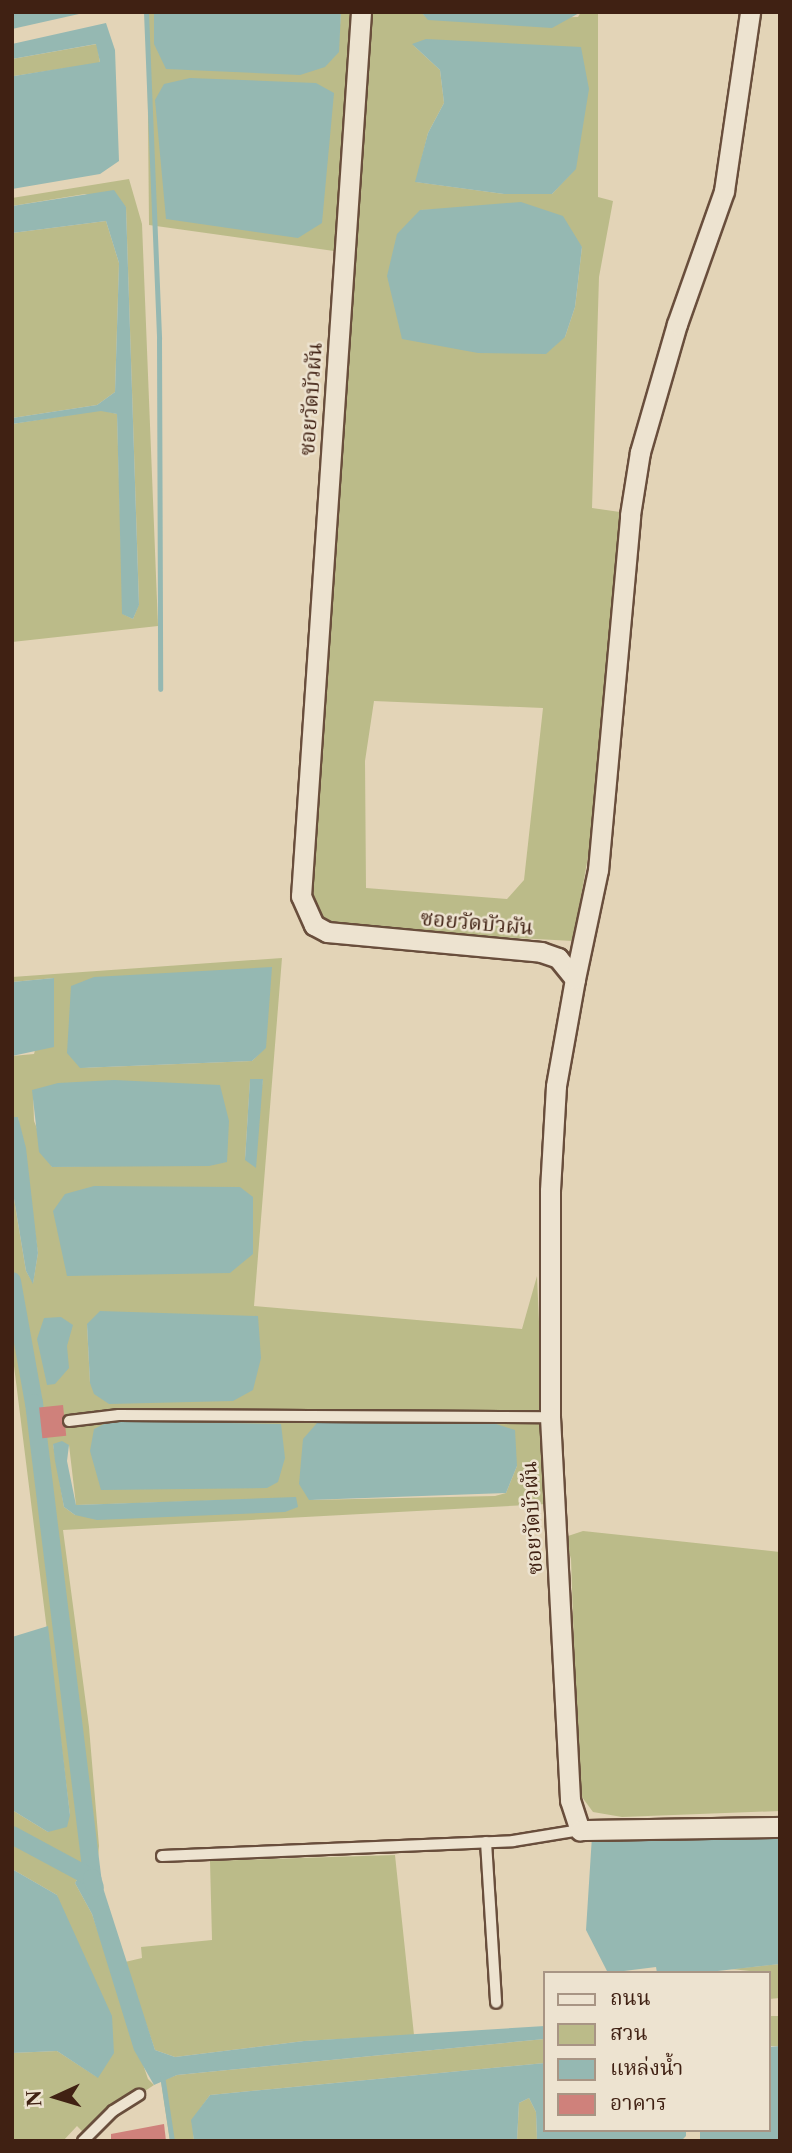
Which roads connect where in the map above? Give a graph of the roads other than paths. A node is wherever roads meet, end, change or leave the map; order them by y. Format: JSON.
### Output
{"nodes":[{"id":1,"x":361,"y":12,"type":"edge"},
{"id":2,"x":750,"y":12,"type":"edge"},
{"id":3,"x":575,"y":979,"type":"junction"},
{"id":4,"x":550,"y":1417,"type":"junction"},
{"id":5,"x":69,"y":1421,"type":"dead end"},
{"id":6,"x":780,"y":1827,"type":"edge"},
{"id":7,"x":580,"y":1829,"type":"junction"},
{"id":8,"x":486,"y":1842,"type":"junction"},
{"id":9,"x":162,"y":1856,"type":"dead end"},
{"id":10,"x":496,"y":2003,"type":"dead end"},
{"id":11,"x":138,"y":2095,"type":"dead end"},
{"id":12,"x":83,"y":2141,"type":"edge"}],
"edges":[{"from":1,"to":3,"type":"street","name":"ซอยวัดบัวผัน"},
{"from":2,"to":3,"type":"street"},
{"from":3,"to":4,"type":"street","name":"ซอยวัดบัวผัน"},
{"from":4,"to":5,"type":"lane"},
{"from":4,"to":7,"type":"street","name":"ซอยวัดบัวผัน"},
{"from":6,"to":7,"type":"street"},
{"from":7,"to":8,"type":"lane"},
{"from":8,"to":9,"type":"lane"},
{"from":8,"to":10,"type":"lane"},
{"from":11,"to":12,"type":"lane"}]}
